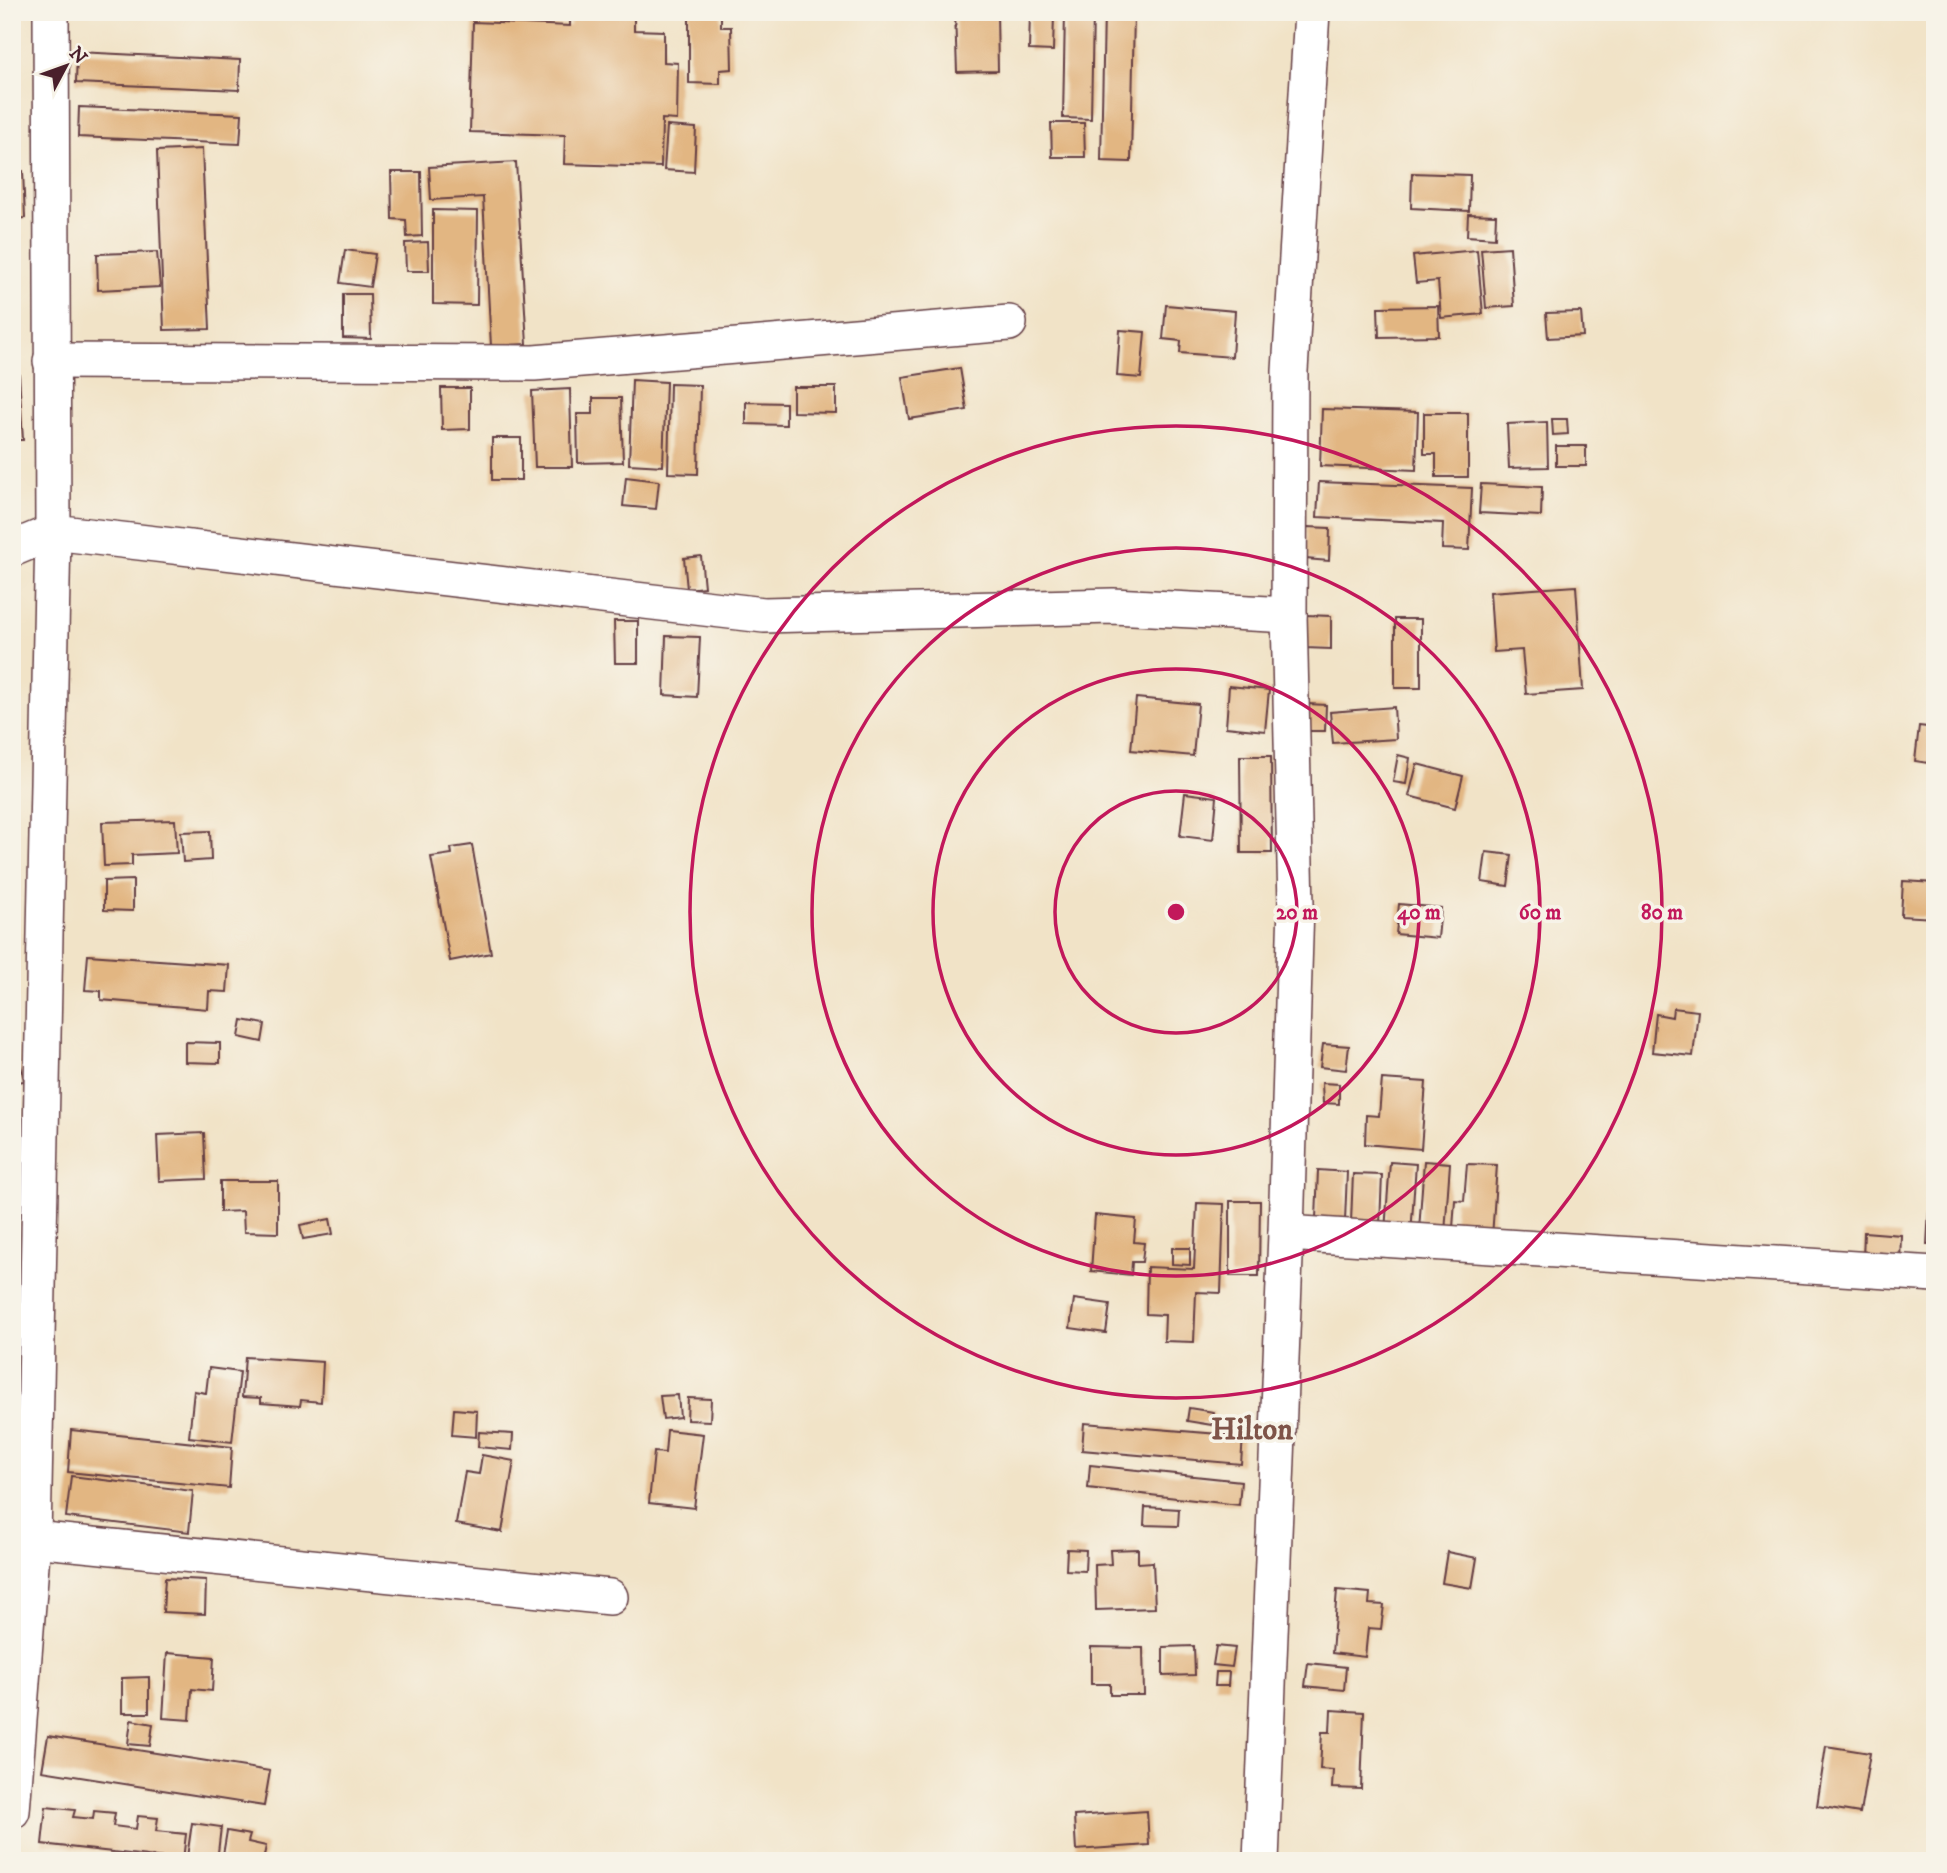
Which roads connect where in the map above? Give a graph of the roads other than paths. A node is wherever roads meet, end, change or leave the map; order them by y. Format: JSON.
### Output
{"nodes":[{"id":1,"x":51,"y":12,"type":"edge"},
{"id":2,"x":1312,"y":12,"type":"edge"},
{"id":3,"x":1009,"y":323,"type":"dead end"},
{"id":4,"x":51,"y":361,"type":"junction"},
{"id":5,"x":53,"y":532,"type":"junction"},
{"id":6,"x":12,"y":549,"type":"edge"},
{"id":7,"x":1289,"y":615,"type":"junction"},
{"id":8,"x":1286,"y":1233,"type":"junction"},
{"id":9,"x":1935,"y":1273,"type":"edge"},
{"id":10,"x":33,"y":1539,"type":"junction"},
{"id":11,"x":610,"y":1597,"type":"dead end"},
{"id":12,"x":12,"y":1811,"type":"edge"},
{"id":13,"x":1261,"y":1861,"type":"edge"}],
"edges":[{"from":1,"to":4,"type":"street"},
{"from":2,"to":7,"type":"street"},
{"from":3,"to":4,"type":"street"},
{"from":4,"to":5,"type":"street"},
{"from":5,"to":6,"type":"street"},
{"from":5,"to":7,"type":"street"},
{"from":5,"to":10,"type":"street"},
{"from":7,"to":8,"type":"street"},
{"from":8,"to":9,"type":"street"},
{"from":8,"to":13,"type":"street"},
{"from":10,"to":11,"type":"street"},
{"from":10,"to":12,"type":"street"}]}
